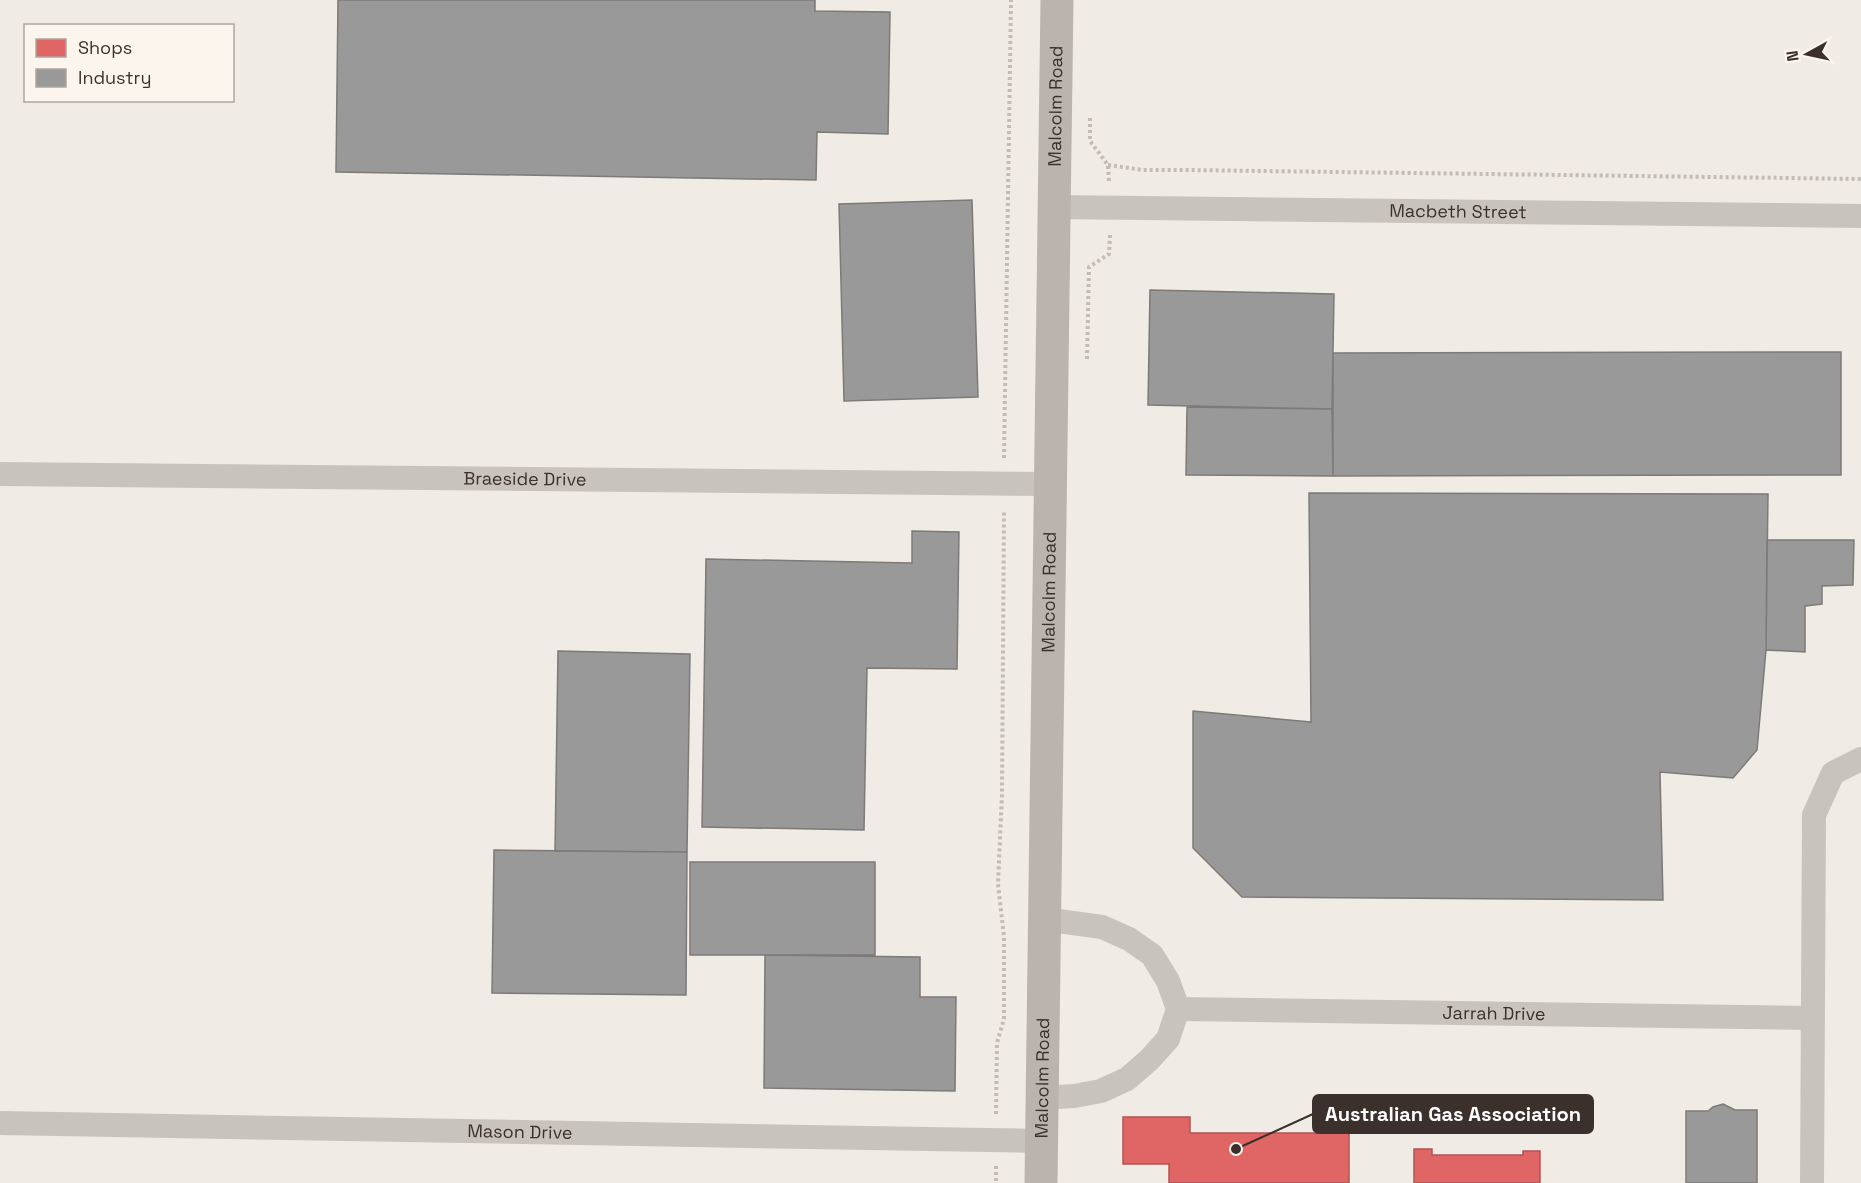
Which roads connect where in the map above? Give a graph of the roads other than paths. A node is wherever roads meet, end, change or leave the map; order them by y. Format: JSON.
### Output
{"nodes":[{"id":1,"x":1057,"y":0,"type":"edge"},
{"id":2,"x":1054,"y":207,"type":"junction"},
{"id":3,"x":1861,"y":216,"type":"edge"},
{"id":4,"x":0,"y":474,"type":"edge"},
{"id":5,"x":1050,"y":484,"type":"junction"},
{"id":6,"x":1861,"y":759,"type":"edge"},
{"id":7,"x":1044,"y":919,"type":"junction"},
{"id":8,"x":1178,"y":1009,"type":"junction"},
{"id":9,"x":1811,"y":1018,"type":"junction"},
{"id":10,"x":1042,"y":1098,"type":"junction"},
{"id":11,"x":0,"y":1124,"type":"edge"},
{"id":12,"x":1042,"y":1141,"type":"junction"},
{"id":13,"x":1041,"y":1183,"type":"edge"},
{"id":14,"x":1812,"y":1183,"type":"edge"}],
"edges":[{"from":1,"to":2,"type":"street","name":"Malcolm Road"},
{"from":2,"to":3,"type":"street","name":"Macbeth Street"},
{"from":2,"to":5,"type":"street","name":"Malcolm Road"},
{"from":4,"to":5,"type":"street","name":"Braeside Drive"},
{"from":5,"to":7,"type":"street","name":"Malcolm Road"},
{"from":6,"to":9,"type":"street"},
{"from":7,"to":8,"type":"street"},
{"from":7,"to":10,"type":"street","name":"Malcolm Road"},
{"from":8,"to":9,"type":"street","name":"Jarrah Drive"},
{"from":8,"to":10,"type":"street"},
{"from":9,"to":14,"type":"street"},
{"from":10,"to":12,"type":"street","name":"Malcolm Road"},
{"from":11,"to":12,"type":"street","name":"Mason Drive"},
{"from":12,"to":13,"type":"street","name":"Malcolm Road"}]}
